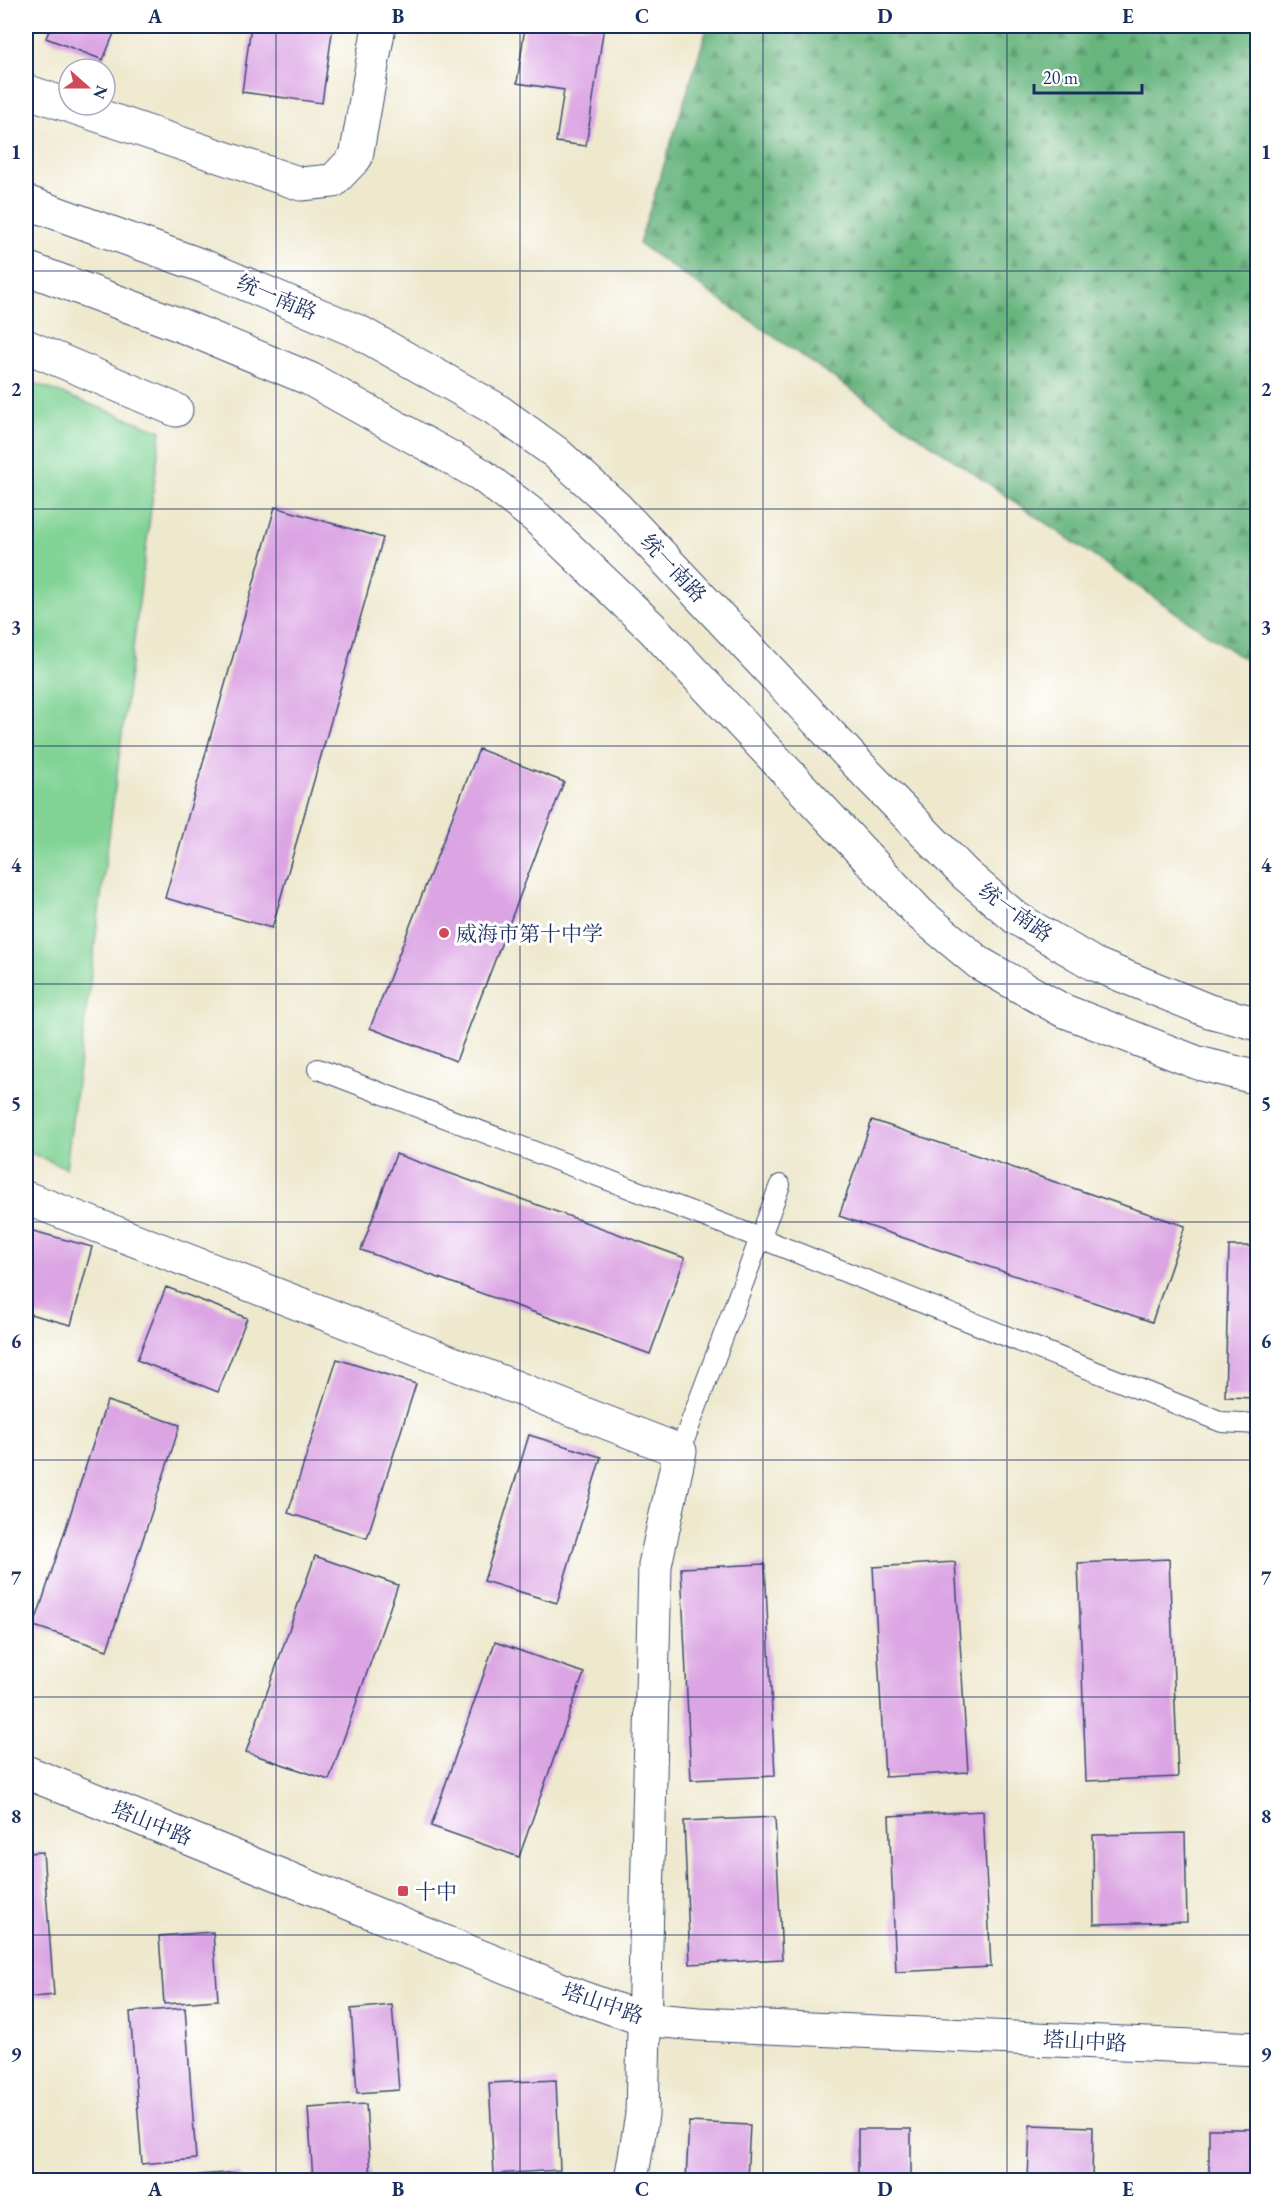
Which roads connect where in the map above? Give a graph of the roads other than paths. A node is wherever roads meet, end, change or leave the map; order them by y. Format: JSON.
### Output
{"nodes":[{"id":1,"x":379,"y":26,"type":"edge"},
{"id":2,"x":26,"y":92,"type":"edge"},
{"id":3,"x":26,"y":202,"type":"edge"},
{"id":4,"x":26,"y":268,"type":"edge"},
{"id":5,"x":26,"y":346,"type":"edge"},
{"id":6,"x":176,"y":410,"type":"dead end"},
{"id":7,"x":1257,"y":1024,"type":"edge"},
{"id":8,"x":318,"y":1069,"type":"dead end"},
{"id":9,"x":1257,"y":1078,"type":"edge"},
{"id":10,"x":780,"y":1185,"type":"dead end"},
{"id":11,"x":26,"y":1198,"type":"edge"},
{"id":12,"x":760,"y":1238,"type":"junction"},
{"id":13,"x":1257,"y":1424,"type":"edge"},
{"id":14,"x":680,"y":1451,"type":"junction"},
{"id":15,"x":26,"y":1772,"type":"edge"},
{"id":16,"x":643,"y":2019,"type":"junction"},
{"id":17,"x":1257,"y":2049,"type":"edge"},
{"id":18,"x":631,"y":2181,"type":"edge"}],
"edges":[{"from":1,"to":2,"type":"main road"},
{"from":3,"to":7,"type":"main road","name":"统一南路"},
{"from":4,"to":9,"type":"main road"},
{"from":5,"to":6,"type":"main road"},
{"from":8,"to":12,"type":"lane"},
{"from":10,"to":12,"type":"lane"},
{"from":11,"to":14,"type":"main road"},
{"from":12,"to":13,"type":"lane"},
{"from":12,"to":14,"type":"lane"},
{"from":14,"to":16,"type":"main road"},
{"from":15,"to":16,"type":"main road","name":"塔山中路"},
{"from":16,"to":17,"type":"main road","name":"塔山中路"},
{"from":16,"to":18,"type":"main road"}]}
